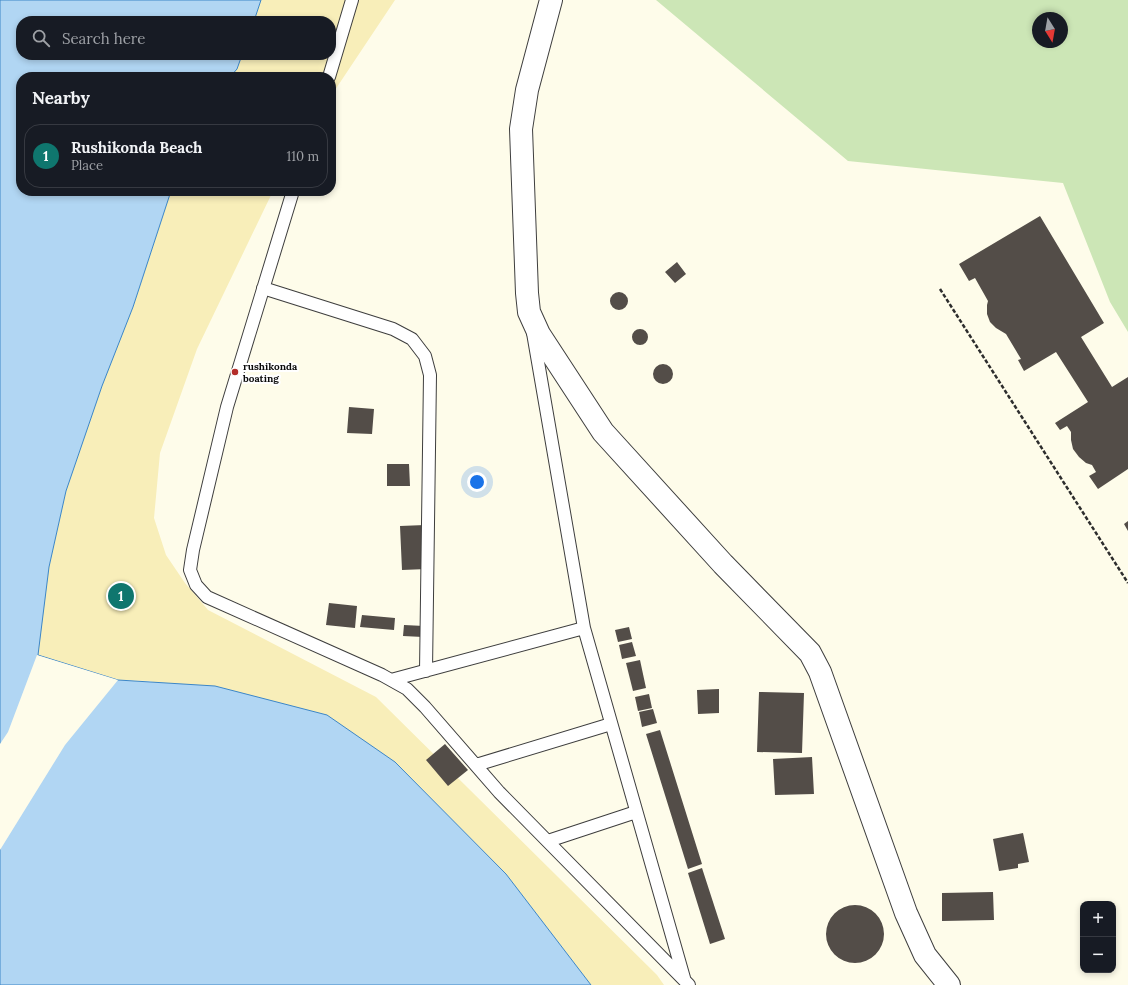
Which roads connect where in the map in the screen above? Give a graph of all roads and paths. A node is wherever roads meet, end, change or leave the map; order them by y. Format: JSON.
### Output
{"nodes":[{"id":1,"x":352,"y":0,"type":"edge"},
{"id":2,"x":551,"y":0,"type":"edge"},
{"id":3,"x":336,"y":51,"type":"edge"},
{"id":4,"x":333,"y":60,"type":"edge"},
{"id":5,"x":330,"y":72,"type":"edge"},
{"id":6,"x":291,"y":196,"type":"edge"},
{"id":7,"x":263,"y":288,"type":"junction"},
{"id":8,"x":940,"y":289,"type":"dead end"},
{"id":9,"x":529,"y":312,"type":"junction"},
{"id":10,"x":1128,"y":583,"type":"edge"},
{"id":11,"x":584,"y":628,"type":"junction"},
{"id":12,"x":426,"y":670,"type":"junction"},
{"id":13,"x":391,"y":680,"type":"junction"},
{"id":14,"x":611,"y":724,"type":"junction"},
{"id":15,"x":476,"y":765,"type":"junction"},
{"id":16,"x":636,"y":812,"type":"junction"},
{"id":17,"x":548,"y":841,"type":"junction"},
{"id":18,"x":687,"y":982,"type":"edge"},
{"id":19,"x":949,"y":985,"type":"edge"}],
"edges":[{"from":1,"to":3,"type":"lane"},
{"from":2,"to":9,"type":"street"},
{"from":4,"to":5,"type":"lane"},
{"from":6,"to":7,"type":"lane"},
{"from":7,"to":12,"type":"lane"},
{"from":7,"to":13,"type":"lane"},
{"from":8,"to":10,"type":"path"},
{"from":9,"to":11,"type":"lane"},
{"from":9,"to":19,"type":"street"},
{"from":11,"to":12,"type":"lane"},
{"from":11,"to":14,"type":"lane"},
{"from":12,"to":13,"type":"lane"},
{"from":13,"to":15,"type":"lane"},
{"from":14,"to":15,"type":"lane"},
{"from":14,"to":16,"type":"lane"},
{"from":15,"to":17,"type":"lane"},
{"from":16,"to":17,"type":"lane"},
{"from":16,"to":18,"type":"lane"},
{"from":17,"to":18,"type":"lane"}]}
